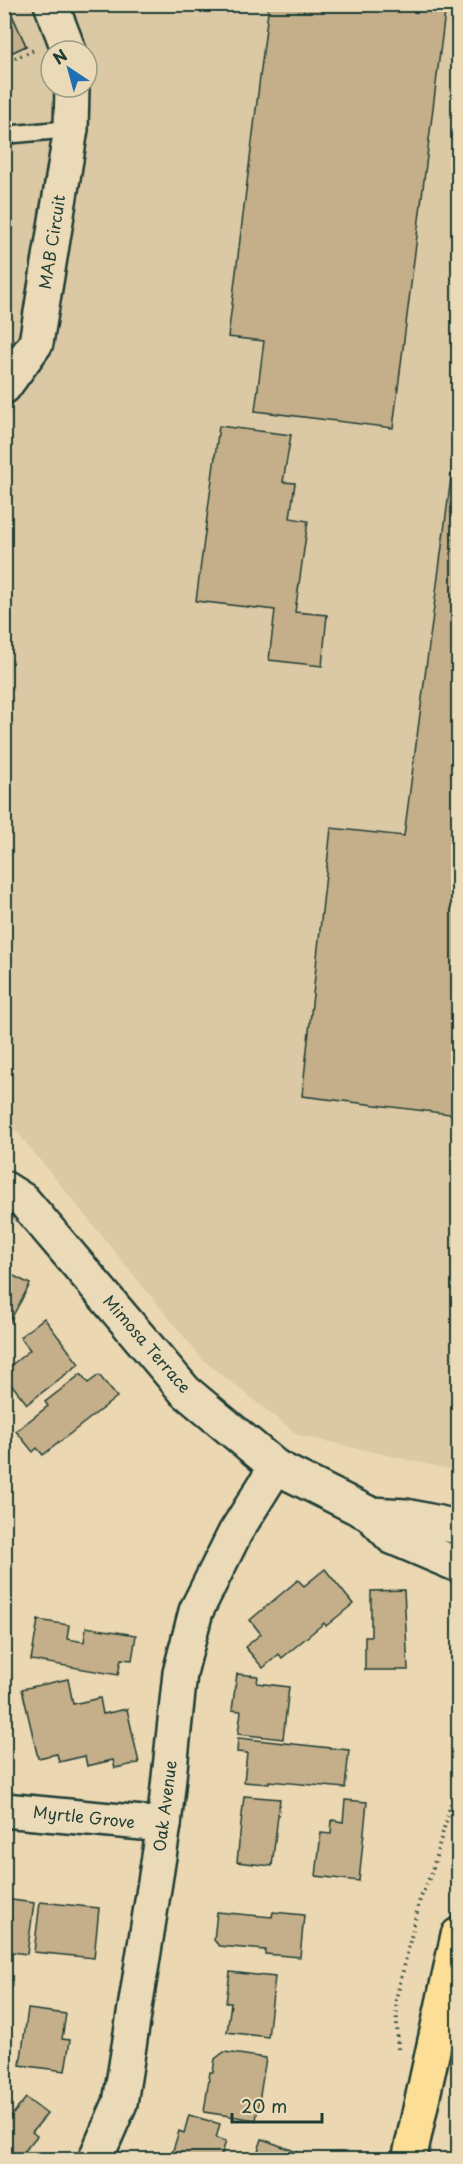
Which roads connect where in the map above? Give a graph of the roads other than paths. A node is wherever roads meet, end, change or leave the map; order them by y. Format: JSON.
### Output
{"nodes":[{"id":1,"x":51,"y":4,"type":"edge"},
{"id":2,"x":53,"y":39,"type":"edge"},
{"id":3,"x":72,"y":99,"type":"edge"},
{"id":4,"x":71,"y":129,"type":"junction"},
{"id":5,"x":4,"y":135,"type":"edge"},
{"id":6,"x":4,"y":387,"type":"edge"},
{"id":7,"x":4,"y":1188,"type":"edge"},
{"id":8,"x":276,"y":1467,"type":"junction"},
{"id":9,"x":370,"y":1514,"type":"junction"},
{"id":10,"x":459,"y":1527,"type":"edge"},
{"id":11,"x":459,"y":1565,"type":"edge"},
{"id":12,"x":4,"y":1810,"type":"edge"},
{"id":13,"x":164,"y":1825,"type":"junction"},
{"id":14,"x":459,"y":1935,"type":"edge"},
{"id":15,"x":95,"y":2160,"type":"edge"},
{"id":16,"x":409,"y":2160,"type":"edge"}],
"edges":[{"from":1,"to":2,"type":"street"},
{"from":3,"to":4,"type":"street","name":"MAB Circuit"},
{"from":4,"to":5,"type":"lane"},
{"from":4,"to":6,"type":"street","name":"MAB Circuit"},
{"from":7,"to":8,"type":"street","name":"Mimosa Terrace"},
{"from":8,"to":9,"type":"street","name":"Mimosa Terrace"},
{"from":8,"to":13,"type":"street","name":"Oak Avenue"},
{"from":9,"to":10,"type":"street","name":"Mimosa Terrace"},
{"from":9,"to":11,"type":"street","name":"Mimosa Terrace"},
{"from":12,"to":13,"type":"street","name":"Myrtle Grove"},
{"from":13,"to":15,"type":"street","name":"Oak Avenue"},
{"from":14,"to":16,"type":"highway"}]}
